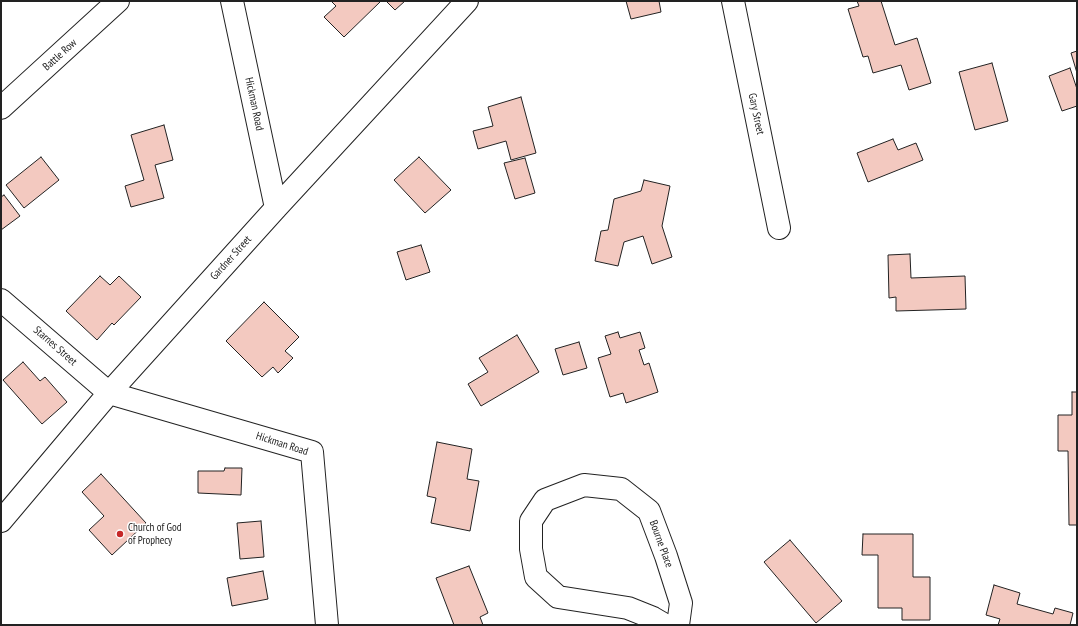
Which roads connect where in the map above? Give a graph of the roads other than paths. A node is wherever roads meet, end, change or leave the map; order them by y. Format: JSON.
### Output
{"nodes":[{"id":1,"x":118,"y":1,"type":"edge"},
{"id":2,"x":232,"y":1,"type":"edge"},
{"id":3,"x":466,"y":1,"type":"edge"},
{"id":4,"x":733,"y":1,"type":"edge"},
{"id":5,"x":1,"y":108,"type":"edge"},
{"id":6,"x":276,"y":208,"type":"junction"},
{"id":7,"x":779,"y":228,"type":"dead end"},
{"id":8,"x":1,"y":300,"type":"edge"},
{"id":9,"x":109,"y":393,"type":"junction"},
{"id":10,"x":1,"y":521,"type":"edge"},
{"id":11,"x":327,"y":625,"type":"edge"},
{"id":12,"x":665,"y":625,"type":"edge"},
{"id":13,"x":678,"y":625,"type":"edge"}],
"edges":[{"from":1,"to":5,"type":"street","name":"Battle Row"},
{"from":2,"to":6,"type":"street","name":"Hickman Road"},
{"from":3,"to":6,"type":"street","name":"Gardner Street"},
{"from":4,"to":7,"type":"street","name":"Gary Street"},
{"from":6,"to":9,"type":"street","name":"Gardner Street"},
{"from":8,"to":9,"type":"street","name":"Starnes Street"},
{"from":9,"to":10,"type":"street","name":"Gardner Street"},
{"from":9,"to":11,"type":"street","name":"Hickman Road"},
{"from":12,"to":13,"type":"street","name":"Bourne Place"}]}
